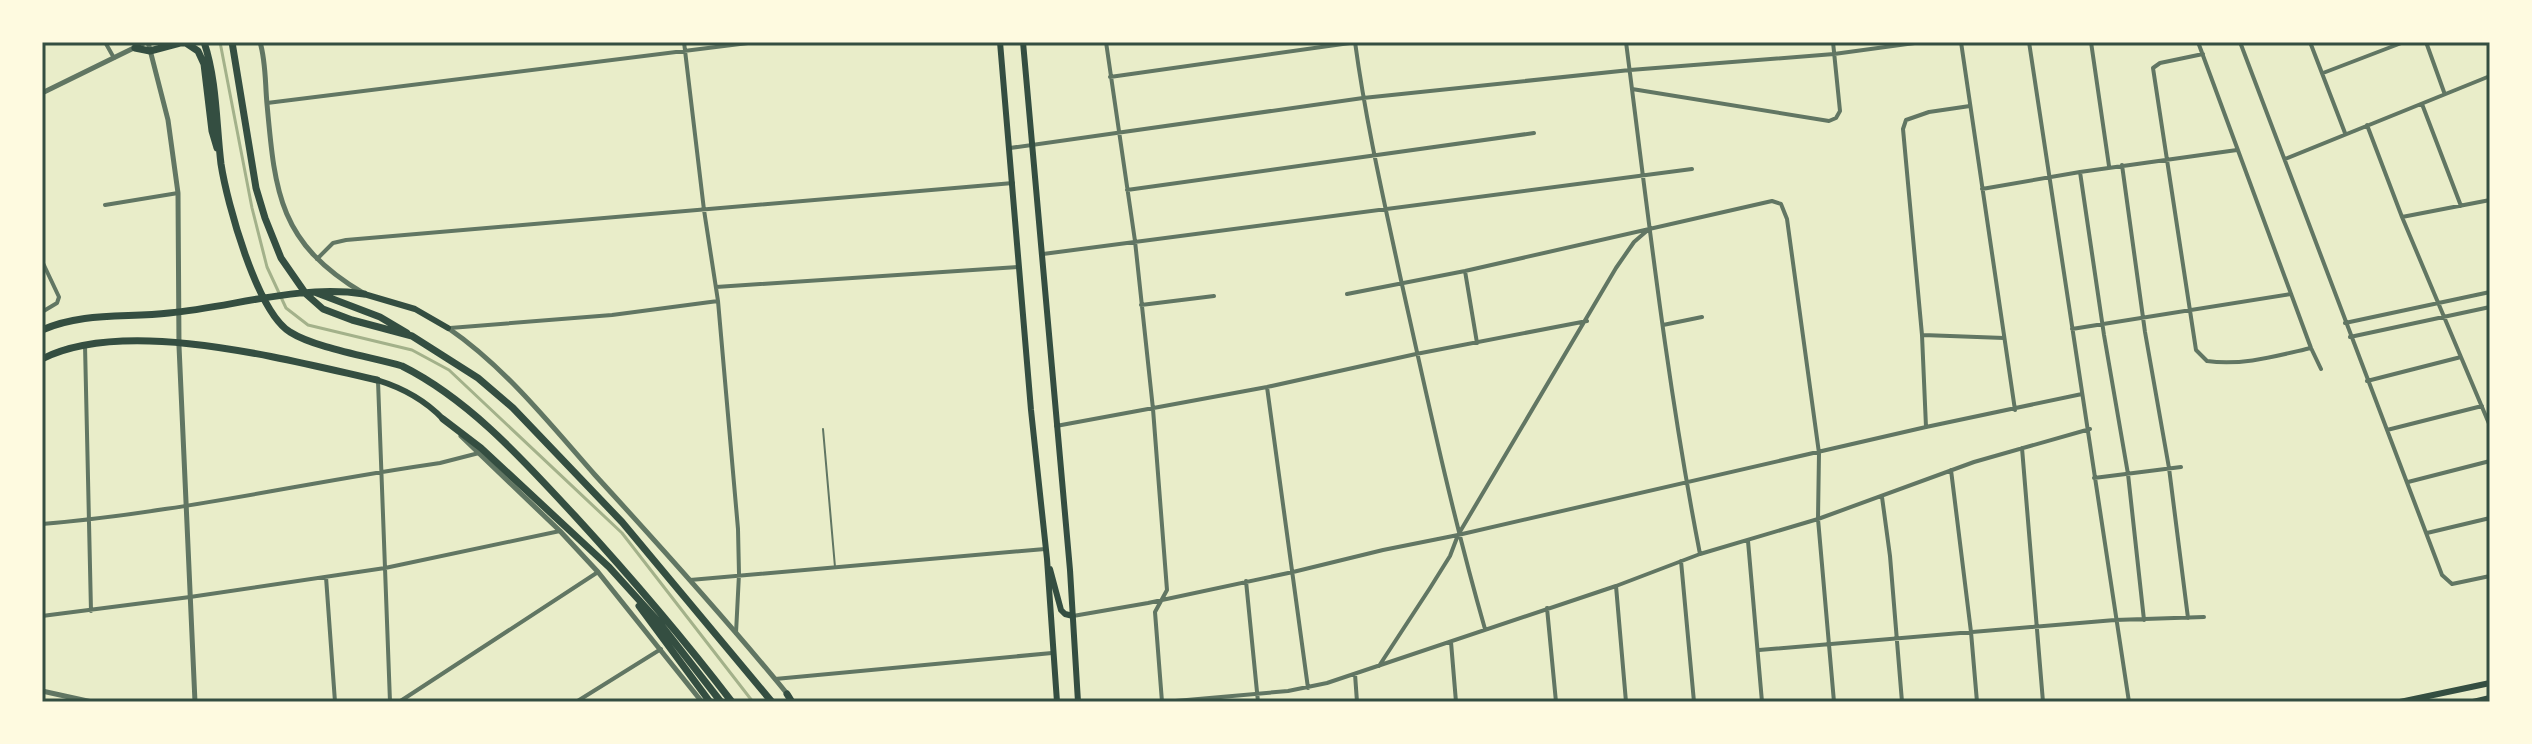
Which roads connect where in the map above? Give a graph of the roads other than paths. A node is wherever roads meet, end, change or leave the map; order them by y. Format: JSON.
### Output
{"nodes":[{"id":1,"x":105,"y":42,"type":"edge"},
{"id":2,"x":204,"y":42,"type":"edge"},
{"id":3,"x":232,"y":42,"type":"edge"},
{"id":4,"x":260,"y":42,"type":"edge"},
{"id":5,"x":684,"y":42,"type":"edge"},
{"id":6,"x":756,"y":42,"type":"edge"},
{"id":7,"x":1000,"y":42,"type":"edge"},
{"id":8,"x":1023,"y":42,"type":"edge"},
{"id":9,"x":1106,"y":42,"type":"edge"},
{"id":10,"x":1356,"y":42,"type":"edge"},
{"id":11,"x":1626,"y":42,"type":"edge"},
{"id":12,"x":1833,"y":42,"type":"edge"},
{"id":13,"x":1922,"y":42,"type":"edge"},
{"id":14,"x":1961,"y":42,"type":"edge"},
{"id":15,"x":2029,"y":42,"type":"edge"},
{"id":16,"x":2091,"y":42,"type":"edge"},
{"id":17,"x":2198,"y":42,"type":"edge"},
{"id":18,"x":2240,"y":42,"type":"edge"},
{"id":19,"x":2310,"y":42,"type":"edge"},
{"id":20,"x":2386,"y":42,"type":"edge"},
{"id":21,"x":2404,"y":42,"type":"edge"},
{"id":22,"x":2426,"y":42,"type":"edge"},
{"id":23,"x":1895,"y":44,"type":"edge"},
{"id":24,"x":137,"y":45,"type":"edge"},
{"id":25,"x":148,"y":45,"type":"edge"},
{"id":26,"x":2379,"y":50,"type":"junction"},
{"id":27,"x":685,"y":52,"type":"junction"},
{"id":28,"x":1834,"y":54,"type":"junction"},
{"id":29,"x":2203,"y":54,"type":"junction"},
{"id":30,"x":114,"y":58,"type":"junction"},
{"id":31,"x":1630,"y":70,"type":"junction"},
{"id":32,"x":2323,"y":73,"type":"junction"},
{"id":33,"x":2490,"y":76,"type":"edge"},
{"id":34,"x":1110,"y":77,"type":"junction"},
{"id":35,"x":1632,"y":89,"type":"junction"},
{"id":36,"x":42,"y":93,"type":"edge"},
{"id":37,"x":2444,"y":93,"type":"junction"},
{"id":38,"x":1363,"y":98,"type":"junction"},
{"id":39,"x":267,"y":103,"type":"junction"},
{"id":40,"x":2421,"y":103,"type":"junction"},
{"id":41,"x":1970,"y":106,"type":"junction"},
{"id":42,"x":2367,"y":125,"type":"junction"},
{"id":43,"x":1119,"y":132,"type":"junction"},
{"id":44,"x":1534,"y":133,"type":"dead end"},
{"id":45,"x":2345,"y":133,"type":"junction"},
{"id":46,"x":1033,"y":146,"type":"junction"},
{"id":47,"x":1010,"y":148,"type":"junction"},
{"id":48,"x":2237,"y":150,"type":"junction"},
{"id":49,"x":1373,"y":156,"type":"junction"},
{"id":50,"x":2166,"y":159,"type":"junction"},
{"id":51,"x":2284,"y":160,"type":"junction"},
{"id":52,"x":2122,"y":165,"type":"junction"},
{"id":53,"x":222,"y":166,"type":"junction"},
{"id":54,"x":2109,"y":167,"type":"junction"},
{"id":55,"x":1692,"y":169,"type":"dead end"},
{"id":56,"x":2080,"y":172,"type":"junction"},
{"id":57,"x":1641,"y":175,"type":"junction"},
{"id":58,"x":2051,"y":176,"type":"junction"},
{"id":59,"x":1013,"y":183,"type":"junction"},
{"id":60,"x":1982,"y":189,"type":"junction"},
{"id":61,"x":1127,"y":190,"type":"junction"},
{"id":62,"x":178,"y":193,"type":"junction"},
{"id":63,"x":2490,"y":200,"type":"edge"},
{"id":64,"x":105,"y":205,"type":"dead end"},
{"id":65,"x":2461,"y":206,"type":"junction"},
{"id":66,"x":704,"y":210,"type":"junction"},
{"id":67,"x":1386,"y":210,"type":"junction"},
{"id":68,"x":2402,"y":217,"type":"junction"},
{"id":69,"x":1651,"y":228,"type":"junction"},
{"id":70,"x":1135,"y":241,"type":"junction"},
{"id":71,"x":1043,"y":254,"type":"junction"},
{"id":72,"x":317,"y":259,"type":"junction"},
{"id":73,"x":42,"y":261,"type":"edge"},
{"id":74,"x":1020,"y":267,"type":"junction"},
{"id":75,"x":1465,"y":271,"type":"junction"},
{"id":76,"x":1402,"y":283,"type":"junction"},
{"id":77,"x":716,"y":287,"type":"junction"},
{"id":78,"x":314,"y":292,"type":"junction"},
{"id":79,"x":2490,"y":292,"type":"edge"},
{"id":80,"x":364,"y":294,"type":"junction"},
{"id":81,"x":1347,"y":294,"type":"dead end"},
{"id":82,"x":2291,"y":294,"type":"junction"},
{"id":83,"x":1214,"y":296,"type":"dead end"},
{"id":84,"x":718,"y":301,"type":"junction"},
{"id":85,"x":2438,"y":302,"type":"junction"},
{"id":86,"x":1140,"y":305,"type":"junction"},
{"id":87,"x":2490,"y":307,"type":"edge"},
{"id":88,"x":2189,"y":310,"type":"junction"},
{"id":89,"x":42,"y":312,"type":"edge"},
{"id":90,"x":1702,"y":317,"type":"dead end"},
{"id":91,"x":2143,"y":317,"type":"junction"},
{"id":92,"x":2444,"y":317,"type":"junction"},
{"id":93,"x":1587,"y":321,"type":"junction"},
{"id":94,"x":2345,"y":323,"type":"junction"},
{"id":95,"x":2102,"y":324,"type":"junction"},
{"id":96,"x":1663,"y":325,"type":"junction"},
{"id":97,"x":448,"y":328,"type":"junction"},
{"id":98,"x":2072,"y":329,"type":"junction"},
{"id":99,"x":42,"y":330,"type":"edge"},
{"id":100,"x":1922,"y":335,"type":"junction"},
{"id":101,"x":412,"y":336,"type":"junction"},
{"id":102,"x":2350,"y":337,"type":"junction"},
{"id":103,"x":2004,"y":338,"type":"junction"},
{"id":104,"x":1477,"y":343,"type":"junction"},
{"id":105,"x":85,"y":344,"type":"junction"},
{"id":106,"x":2311,"y":348,"type":"junction"},
{"id":107,"x":1416,"y":354,"type":"junction"},
{"id":108,"x":2461,"y":357,"type":"junction"},
{"id":109,"x":42,"y":359,"type":"edge"},
{"id":110,"x":2321,"y":369,"type":"dead end"},
{"id":111,"x":377,"y":380,"type":"junction"},
{"id":112,"x":2367,"y":381,"type":"junction"},
{"id":113,"x":1267,"y":387,"type":"junction"},
{"id":114,"x":2082,"y":394,"type":"junction"},
{"id":115,"x":2482,"y":406,"type":"junction"},
{"id":116,"x":1153,"y":409,"type":"junction"},
{"id":117,"x":2015,"y":410,"type":"junction"},
{"id":118,"x":443,"y":419,"type":"junction"},
{"id":119,"x":1056,"y":426,"type":"junction"},
{"id":120,"x":2490,"y":426,"type":"edge"},
{"id":121,"x":1926,"y":427,"type":"junction"},
{"id":122,"x":823,"y":429,"type":"dead end"},
{"id":123,"x":2090,"y":429,"type":"junction"},
{"id":124,"x":2387,"y":430,"type":"junction"},
{"id":125,"x":2022,"y":448,"type":"junction"},
{"id":126,"x":479,"y":453,"type":"junction"},
{"id":127,"x":1819,"y":453,"type":"junction"},
{"id":128,"x":2490,"y":461,"type":"edge"},
{"id":129,"x":2181,"y":467,"type":"dead end"},
{"id":130,"x":2169,"y":468,"type":"junction"},
{"id":131,"x":1951,"y":470,"type":"junction"},
{"id":132,"x":383,"y":471,"type":"junction"},
{"id":133,"x":2128,"y":474,"type":"junction"},
{"id":134,"x":2094,"y":478,"type":"junction"},
{"id":135,"x":2408,"y":482,"type":"junction"},
{"id":136,"x":1686,"y":483,"type":"junction"},
{"id":137,"x":1882,"y":497,"type":"junction"},
{"id":138,"x":187,"y":506,"type":"junction"},
{"id":139,"x":2490,"y":518,"type":"edge"},
{"id":140,"x":1818,"y":519,"type":"junction"},
{"id":141,"x":91,"y":520,"type":"junction"},
{"id":142,"x":42,"y":524,"type":"edge"},
{"id":143,"x":560,"y":531,"type":"junction"},
{"id":144,"x":2427,"y":533,"type":"junction"},
{"id":145,"x":1458,"y":535,"type":"junction"},
{"id":146,"x":1748,"y":540,"type":"junction"},
{"id":147,"x":600,"y":543,"type":"junction"},
{"id":148,"x":1045,"y":549,"type":"junction"},
{"id":149,"x":1700,"y":554,"type":"junction"},
{"id":150,"x":1047,"y":559,"type":"junction"},
{"id":151,"x":1681,"y":561,"type":"junction"},
{"id":152,"x":835,"y":567,"type":"junction"},
{"id":153,"x":385,"y":568,"type":"junction"},
{"id":154,"x":598,"y":572,"type":"junction"},
{"id":155,"x":1293,"y":572,"type":"junction"},
{"id":156,"x":739,"y":574,"type":"junction"},
{"id":157,"x":2490,"y":576,"type":"edge"},
{"id":158,"x":326,"y":577,"type":"junction"},
{"id":159,"x":690,"y":580,"type":"junction"},
{"id":160,"x":1246,"y":581,"type":"junction"},
{"id":161,"x":1616,"y":586,"type":"junction"},
{"id":162,"x":190,"y":597,"type":"junction"},
{"id":163,"x":1163,"y":599,"type":"junction"},
{"id":164,"x":1547,"y":608,"type":"junction"},
{"id":165,"x":91,"y":611,"type":"junction"},
{"id":166,"x":42,"y":616,"type":"edge"},
{"id":167,"x":1073,"y":616,"type":"junction"},
{"id":168,"x":2204,"y":617,"type":"dead end"},
{"id":169,"x":2188,"y":618,"type":"junction"},
{"id":170,"x":2115,"y":620,"type":"junction"},
{"id":171,"x":2144,"y":620,"type":"junction"},
{"id":172,"x":2037,"y":626,"type":"junction"},
{"id":173,"x":1485,"y":630,"type":"junction"},
{"id":174,"x":1971,"y":632,"type":"junction"},
{"id":175,"x":736,"y":633,"type":"junction"},
{"id":176,"x":1897,"y":638,"type":"junction"},
{"id":177,"x":1451,"y":642,"type":"junction"},
{"id":178,"x":1828,"y":643,"type":"junction"},
{"id":179,"x":661,"y":649,"type":"junction"},
{"id":180,"x":1759,"y":650,"type":"junction"},
{"id":181,"x":1052,"y":653,"type":"junction"},
{"id":182,"x":1379,"y":666,"type":"junction"},
{"id":183,"x":1355,"y":674,"type":"junction"},
{"id":184,"x":775,"y":679,"type":"junction"},
{"id":185,"x":2490,"y":683,"type":"edge"},
{"id":186,"x":1308,"y":688,"type":"junction"},
{"id":187,"x":42,"y":691,"type":"edge"},
{"id":188,"x":1257,"y":693,"type":"junction"},
{"id":189,"x":787,"y":694,"type":"joint"},
{"id":190,"x":2490,"y":698,"type":"edge"},
{"id":191,"x":92,"y":702,"type":"edge"},
{"id":192,"x":195,"y":702,"type":"edge"},
{"id":193,"x":335,"y":702,"type":"edge"},
{"id":194,"x":390,"y":702,"type":"edge"},
{"id":195,"x":399,"y":702,"type":"edge"},
{"id":196,"x":576,"y":702,"type":"edge"},
{"id":197,"x":702,"y":702,"type":"edge"},
{"id":198,"x":710,"y":702,"type":"edge"},
{"id":199,"x":721,"y":702,"type":"edge"},
{"id":200,"x":732,"y":702,"type":"edge"},
{"id":201,"x":772,"y":702,"type":"edge"},
{"id":202,"x":793,"y":702,"type":"edge"},
{"id":203,"x":1057,"y":702,"type":"edge"},
{"id":204,"x":1078,"y":702,"type":"edge"},
{"id":205,"x":1163,"y":702,"type":"edge"},
{"id":206,"x":1258,"y":702,"type":"edge"},
{"id":207,"x":1357,"y":702,"type":"edge"},
{"id":208,"x":1456,"y":702,"type":"edge"},
{"id":209,"x":1556,"y":702,"type":"edge"},
{"id":210,"x":1626,"y":702,"type":"edge"},
{"id":211,"x":1694,"y":702,"type":"edge"},
{"id":212,"x":1762,"y":702,"type":"edge"},
{"id":213,"x":1834,"y":702,"type":"edge"},
{"id":214,"x":1902,"y":702,"type":"edge"},
{"id":215,"x":1977,"y":702,"type":"edge"},
{"id":216,"x":2043,"y":702,"type":"edge"},
{"id":217,"x":2129,"y":702,"type":"edge"},
{"id":218,"x":2400,"y":702,"type":"edge"},
{"id":219,"x":2473,"y":702,"type":"edge"}],
"edges":[{"from":1,"to":30,"type":"street"},
{"from":2,"to":53,"type":"main road"},
{"from":3,"to":101,"type":"main road"},
{"from":4,"to":39,"type":"street"},
{"from":5,"to":27,"type":"street"},
{"from":6,"to":27,"type":"street"},
{"from":7,"to":47,"type":"main road"},
{"from":8,"to":46,"type":"main road"},
{"from":9,"to":34,"type":"street"},
{"from":10,"to":34,"type":"street"},
{"from":10,"to":38,"type":"street"},
{"from":11,"to":31,"type":"street"},
{"from":12,"to":28,"type":"street"},
{"from":13,"to":23,"type":"street"},
{"from":14,"to":41,"type":"street"},
{"from":15,"to":58,"type":"street"},
{"from":16,"to":54,"type":"street"},
{"from":17,"to":29,"type":"street"},
{"from":18,"to":51,"type":"street"},
{"from":19,"to":32,"type":"street"},
{"from":20,"to":26,"type":"street"},
{"from":21,"to":26,"type":"street"},
{"from":22,"to":37,"type":"street"},
{"from":23,"to":28,"type":"street"},
{"from":24,"to":25,"type":"main road"},
{"from":24,"to":30,"type":"street"},
{"from":25,"to":53,"type":"main road"},
{"from":25,"to":62,"type":"street"},
{"from":26,"to":32,"type":"street"},
{"from":27,"to":39,"type":"street"},
{"from":27,"to":66,"type":"street"},
{"from":28,"to":31,"type":"street"},
{"from":28,"to":35,"type":"street"},
{"from":29,"to":48,"type":"street"},
{"from":29,"to":50,"type":"street"},
{"from":30,"to":36,"type":"street"},
{"from":31,"to":35,"type":"street"},
{"from":31,"to":38,"type":"street"},
{"from":32,"to":45,"type":"street"},
{"from":33,"to":37,"type":"street"},
{"from":34,"to":43,"type":"street"},
{"from":35,"to":57,"type":"street"},
{"from":37,"to":40,"type":"street"},
{"from":38,"to":43,"type":"street"},
{"from":38,"to":49,"type":"street"},
{"from":39,"to":72,"type":"street"},
{"from":40,"to":42,"type":"street"},
{"from":40,"to":65,"type":"street"},
{"from":41,"to":60,"type":"street"},
{"from":41,"to":100,"type":"street"},
{"from":42,"to":45,"type":"street"},
{"from":42,"to":68,"type":"street"},
{"from":43,"to":46,"type":"street"},
{"from":43,"to":61,"type":"street"},
{"from":44,"to":49,"type":"street"},
{"from":45,"to":51,"type":"street"},
{"from":46,"to":47,"type":"street"},
{"from":46,"to":71,"type":"main road"},
{"from":47,"to":59,"type":"main road"},
{"from":48,"to":50,"type":"street"},
{"from":48,"to":82,"type":"street"},
{"from":49,"to":61,"type":"street"},
{"from":49,"to":67,"type":"street"},
{"from":50,"to":52,"type":"street"},
{"from":50,"to":88,"type":"street"},
{"from":51,"to":94,"type":"street"},
{"from":52,"to":54,"type":"street"},
{"from":52,"to":91,"type":"street"},
{"from":53,"to":147,"type":"main road"},
{"from":54,"to":56,"type":"street"},
{"from":55,"to":57,"type":"street"},
{"from":56,"to":58,"type":"street"},
{"from":56,"to":95,"type":"street"},
{"from":57,"to":67,"type":"street"},
{"from":57,"to":69,"type":"street"},
{"from":58,"to":60,"type":"street"},
{"from":58,"to":98,"type":"street"},
{"from":59,"to":66,"type":"street"},
{"from":59,"to":74,"type":"main road"},
{"from":60,"to":103,"type":"street"},
{"from":61,"to":70,"type":"street"},
{"from":62,"to":64,"type":"street"},
{"from":62,"to":138,"type":"street"},
{"from":63,"to":65,"type":"street"},
{"from":65,"to":68,"type":"street"},
{"from":66,"to":72,"type":"street"},
{"from":66,"to":77,"type":"street"},
{"from":67,"to":70,"type":"street"},
{"from":67,"to":76,"type":"street"},
{"from":68,"to":85,"type":"street"},
{"from":69,"to":75,"type":"street"},
{"from":69,"to":93,"type":"street"},
{"from":69,"to":96,"type":"street"},
{"from":69,"to":127,"type":"street"},
{"from":70,"to":71,"type":"street"},
{"from":70,"to":86,"type":"street"},
{"from":71,"to":119,"type":"main road"},
{"from":72,"to":80,"type":"street"},
{"from":73,"to":89,"type":"street"},
{"from":74,"to":77,"type":"street"},
{"from":74,"to":148,"type":"main road"},
{"from":75,"to":76,"type":"street"},
{"from":75,"to":104,"type":"street"},
{"from":76,"to":81,"type":"street"},
{"from":76,"to":107,"type":"street"},
{"from":77,"to":84,"type":"street"},
{"from":78,"to":80,"type":"main road"},
{"from":78,"to":99,"type":"main road"},
{"from":78,"to":101,"type":"main road"},
{"from":79,"to":85,"type":"street"},
{"from":80,"to":97,"type":"main road"},
{"from":82,"to":88,"type":"street"},
{"from":82,"to":106,"type":"street"},
{"from":83,"to":86,"type":"street"},
{"from":84,"to":97,"type":"street"},
{"from":84,"to":156,"type":"street"},
{"from":85,"to":92,"type":"street"},
{"from":85,"to":94,"type":"street"},
{"from":86,"to":116,"type":"street"},
{"from":87,"to":92,"type":"street"},
{"from":88,"to":91,"type":"street"},
{"from":88,"to":106,"type":"street"},
{"from":90,"to":96,"type":"street"},
{"from":91,"to":95,"type":"street"},
{"from":91,"to":130,"type":"street"},
{"from":92,"to":102,"type":"street"},
{"from":92,"to":108,"type":"street"},
{"from":93,"to":104,"type":"street"},
{"from":93,"to":145,"type":"street"},
{"from":94,"to":102,"type":"street"},
{"from":95,"to":98,"type":"street"},
{"from":95,"to":133,"type":"street"},
{"from":96,"to":136,"type":"street"},
{"from":97,"to":159,"type":"street"},
{"from":98,"to":114,"type":"street"},
{"from":100,"to":103,"type":"street"},
{"from":100,"to":121,"type":"street"},
{"from":101,"to":201,"type":"main road"},
{"from":102,"to":112,"type":"street"},
{"from":103,"to":117,"type":"street"},
{"from":104,"to":107,"type":"street"},
{"from":105,"to":109,"type":"main road"},
{"from":105,"to":111,"type":"main road"},
{"from":105,"to":141,"type":"street"},
{"from":106,"to":110,"type":"street"},
{"from":107,"to":113,"type":"street"},
{"from":107,"to":145,"type":"street"},
{"from":108,"to":112,"type":"street"},
{"from":108,"to":115,"type":"street"},
{"from":111,"to":118,"type":"main road"},
{"from":111,"to":132,"type":"street"},
{"from":112,"to":124,"type":"street"},
{"from":113,"to":116,"type":"street"},
{"from":113,"to":155,"type":"street"},
{"from":114,"to":117,"type":"street"},
{"from":114,"to":123,"type":"street"},
{"from":115,"to":120,"type":"street"},
{"from":115,"to":124,"type":"street"},
{"from":116,"to":119,"type":"street"},
{"from":116,"to":163,"type":"street"},
{"from":117,"to":121,"type":"street"},
{"from":118,"to":126,"type":"street"},
{"from":118,"to":199,"type":"main road"},
{"from":119,"to":167,"type":"main road"},
{"from":121,"to":127,"type":"street"},
{"from":122,"to":152,"type":"lane"},
{"from":123,"to":125,"type":"street"},
{"from":123,"to":134,"type":"street"},
{"from":124,"to":135,"type":"street"},
{"from":125,"to":131,"type":"street"},
{"from":125,"to":172,"type":"street"},
{"from":126,"to":132,"type":"street"},
{"from":126,"to":143,"type":"street"},
{"from":127,"to":136,"type":"street"},
{"from":127,"to":140,"type":"street"},
{"from":128,"to":135,"type":"street"},
{"from":129,"to":130,"type":"street"},
{"from":130,"to":133,"type":"street"},
{"from":130,"to":169,"type":"street"},
{"from":131,"to":137,"type":"street"},
{"from":131,"to":174,"type":"street"},
{"from":132,"to":138,"type":"street"},
{"from":132,"to":153,"type":"street"},
{"from":133,"to":134,"type":"street"},
{"from":133,"to":171,"type":"street"},
{"from":134,"to":170,"type":"street"},
{"from":135,"to":144,"type":"street"},
{"from":136,"to":145,"type":"street"},
{"from":136,"to":149,"type":"street"},
{"from":137,"to":140,"type":"street"},
{"from":137,"to":176,"type":"street"},
{"from":138,"to":141,"type":"street"},
{"from":138,"to":162,"type":"street"},
{"from":139,"to":144,"type":"street"},
{"from":140,"to":146,"type":"street"},
{"from":140,"to":178,"type":"street"},
{"from":141,"to":142,"type":"street"},
{"from":141,"to":165,"type":"street"},
{"from":143,"to":153,"type":"street"},
{"from":143,"to":154,"type":"street"},
{"from":144,"to":157,"type":"street"},
{"from":145,"to":155,"type":"street"},
{"from":145,"to":173,"type":"street"},
{"from":145,"to":182,"type":"street"},
{"from":146,"to":149,"type":"street"},
{"from":146,"to":180,"type":"street"},
{"from":147,"to":198,"type":"main road"},
{"from":147,"to":200,"type":"main road"},
{"from":148,"to":150,"type":"main road"},
{"from":148,"to":152,"type":"street"},
{"from":149,"to":151,"type":"street"},
{"from":150,"to":167,"type":"main road"},
{"from":150,"to":181,"type":"main road"},
{"from":151,"to":161,"type":"street"},
{"from":151,"to":211,"type":"street"},
{"from":152,"to":156,"type":"street"},
{"from":153,"to":158,"type":"street"},
{"from":153,"to":194,"type":"street"},
{"from":154,"to":179,"type":"street"},
{"from":154,"to":195,"type":"street"},
{"from":155,"to":160,"type":"street"},
{"from":155,"to":186,"type":"street"},
{"from":156,"to":159,"type":"street"},
{"from":156,"to":175,"type":"street"},
{"from":158,"to":162,"type":"street"},
{"from":158,"to":193,"type":"street"},
{"from":159,"to":175,"type":"street"},
{"from":160,"to":163,"type":"street"},
{"from":160,"to":188,"type":"street"},
{"from":161,"to":164,"type":"street"},
{"from":161,"to":210,"type":"street"},
{"from":162,"to":165,"type":"street"},
{"from":162,"to":192,"type":"street"},
{"from":163,"to":167,"type":"street"},
{"from":163,"to":205,"type":"street"},
{"from":164,"to":173,"type":"street"},
{"from":164,"to":209,"type":"street"},
{"from":165,"to":166,"type":"street"},
{"from":167,"to":204,"type":"main road"},
{"from":168,"to":169,"type":"street"},
{"from":169,"to":171,"type":"street"},
{"from":170,"to":171,"type":"street"},
{"from":170,"to":172,"type":"street"},
{"from":170,"to":217,"type":"street"},
{"from":172,"to":174,"type":"street"},
{"from":172,"to":216,"type":"street"},
{"from":173,"to":177,"type":"street"},
{"from":174,"to":176,"type":"street"},
{"from":174,"to":215,"type":"street"},
{"from":175,"to":184,"type":"street"},
{"from":176,"to":178,"type":"street"},
{"from":176,"to":214,"type":"street"},
{"from":177,"to":182,"type":"street"},
{"from":177,"to":208,"type":"street"},
{"from":178,"to":180,"type":"street"},
{"from":178,"to":213,"type":"street"},
{"from":179,"to":196,"type":"street"},
{"from":179,"to":197,"type":"street"},
{"from":180,"to":212,"type":"street"},
{"from":181,"to":184,"type":"street"},
{"from":181,"to":203,"type":"main road"},
{"from":182,"to":183,"type":"street"},
{"from":183,"to":186,"type":"street"},
{"from":183,"to":207,"type":"street"},
{"from":184,"to":189,"type":"street"},
{"from":185,"to":218,"type":"main road"},
{"from":186,"to":188,"type":"street"},
{"from":187,"to":191,"type":"street"},
{"from":188,"to":205,"type":"street"},
{"from":188,"to":206,"type":"street"},
{"from":189,"to":202,"type":"main road"},
{"from":190,"to":219,"type":"main road"}]}
